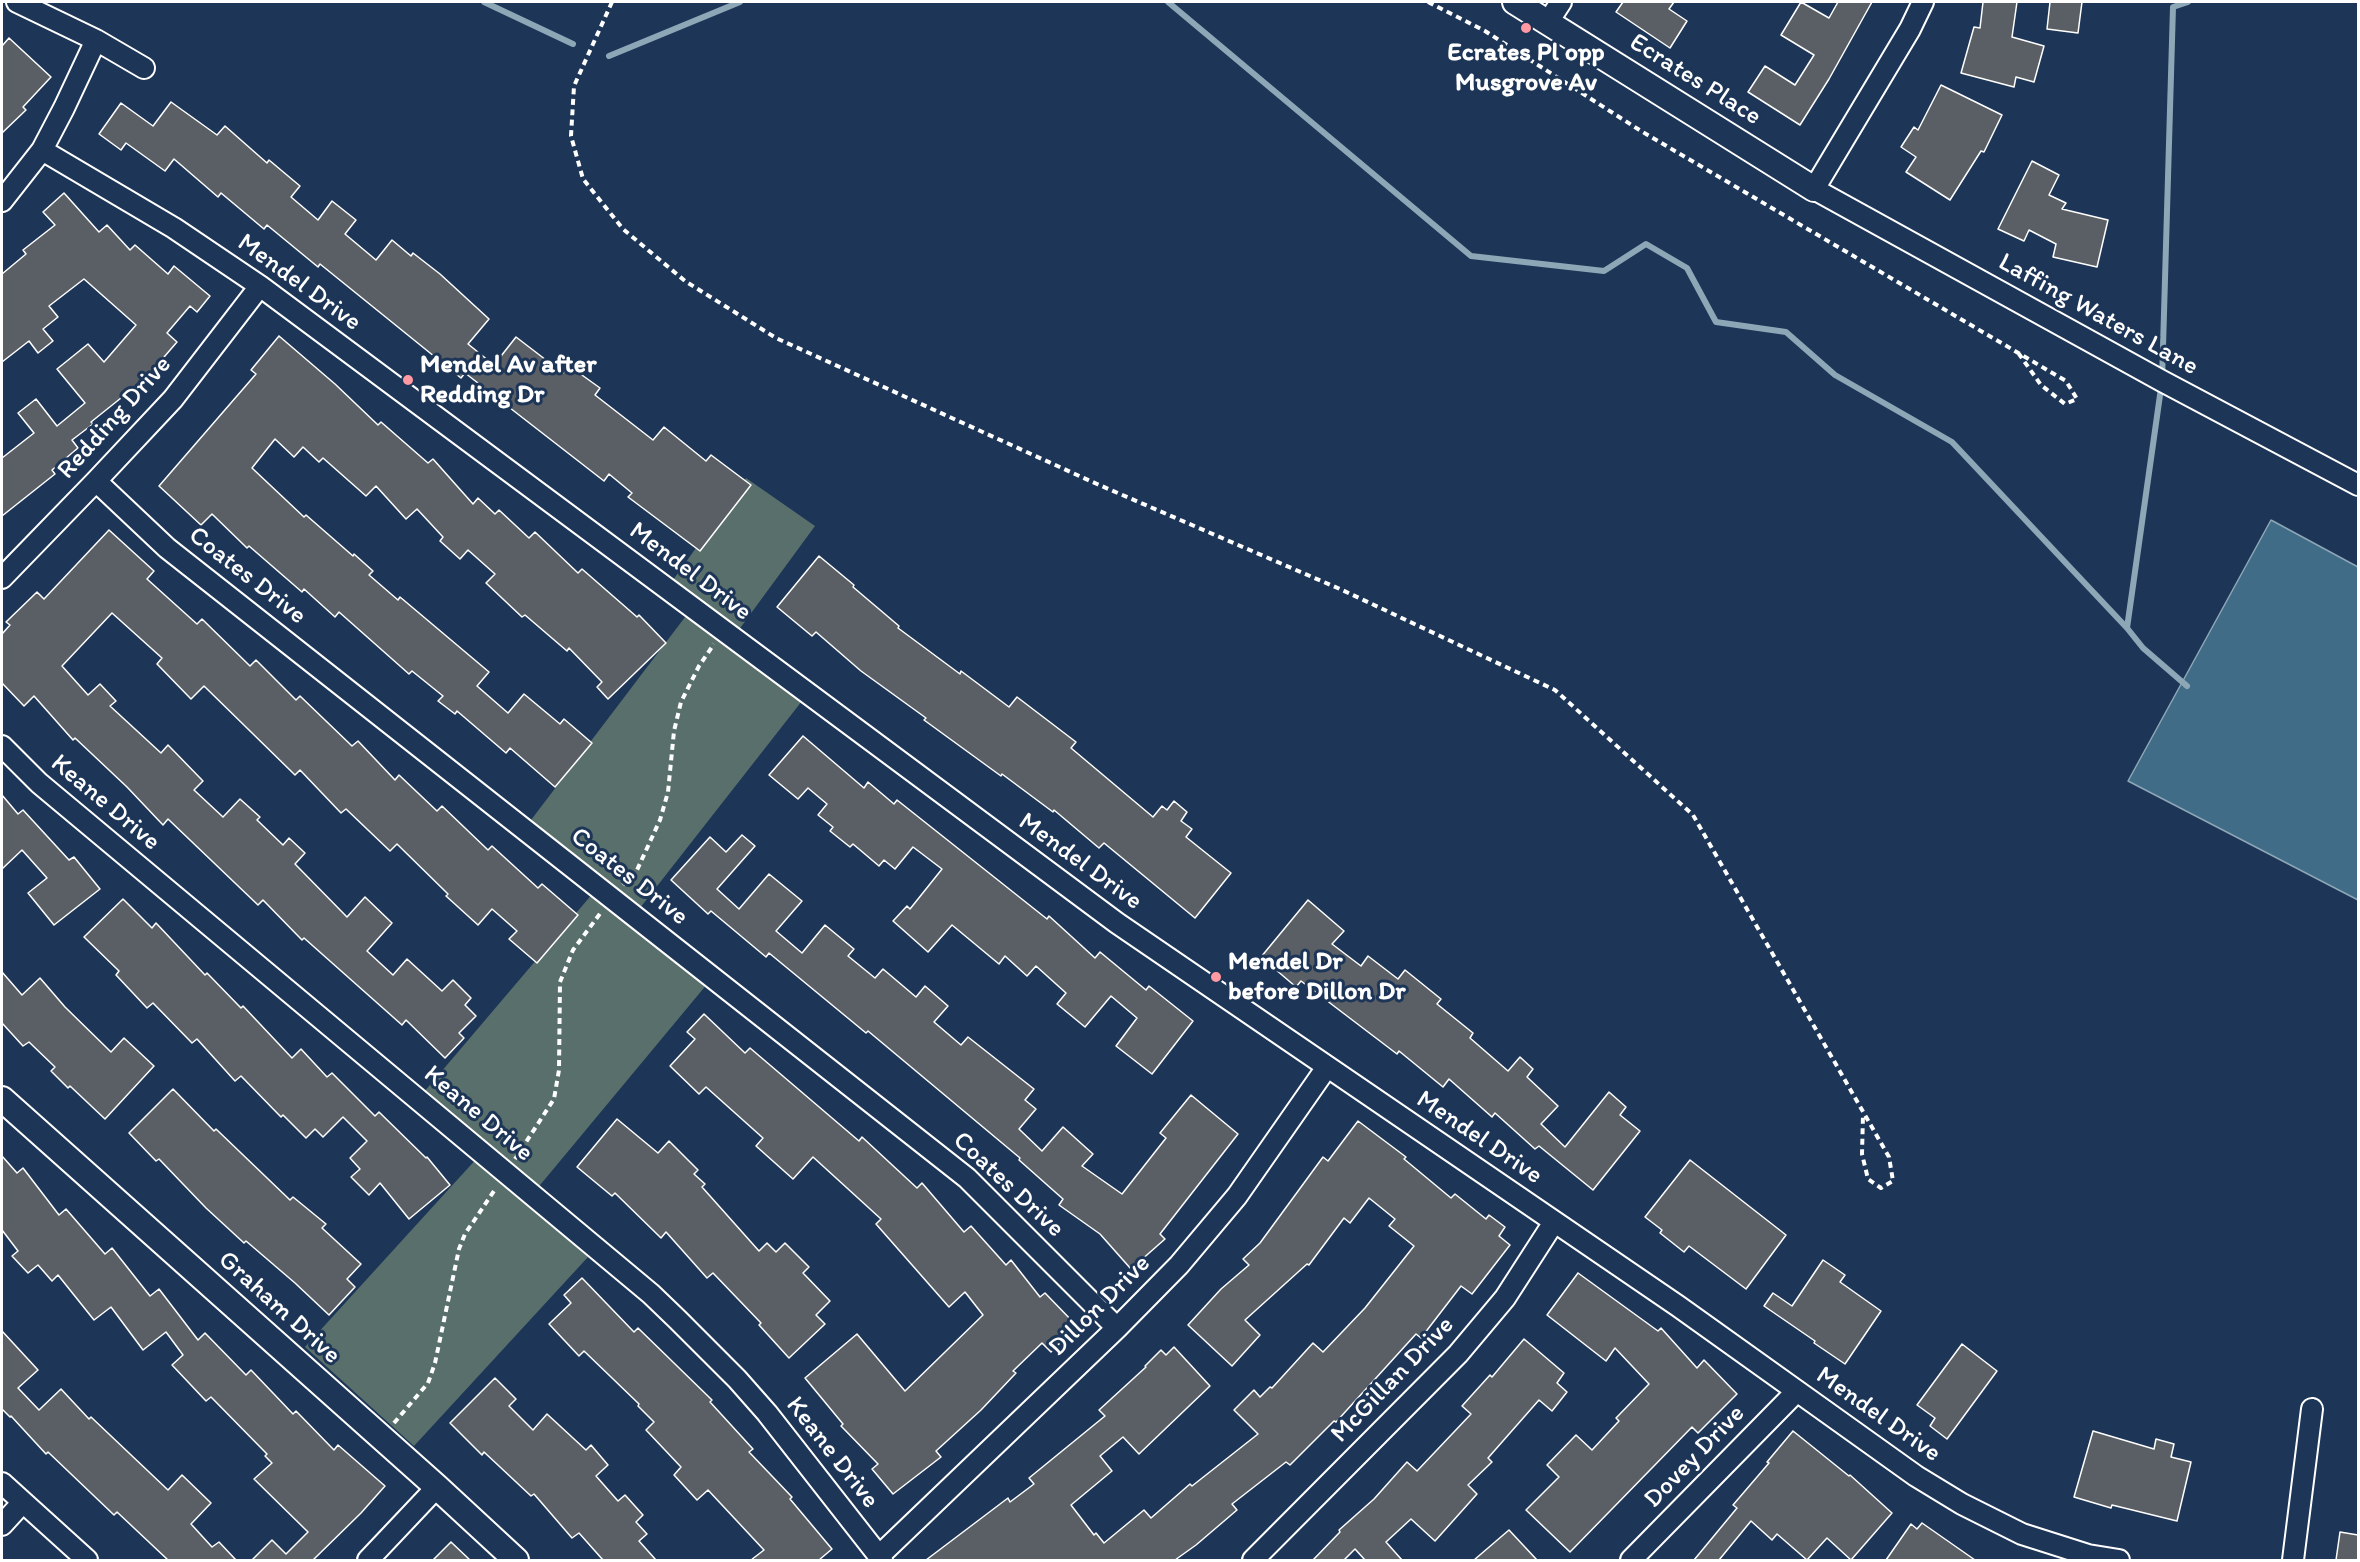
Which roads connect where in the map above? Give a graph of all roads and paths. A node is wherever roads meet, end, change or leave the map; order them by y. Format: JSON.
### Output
{"nodes":[{"id":1,"x":17,"y":2,"type":"edge"},
{"id":2,"x":612,"y":2,"type":"edge"},
{"id":3,"x":1428,"y":2,"type":"edge"},
{"id":4,"x":1515,"y":2,"type":"edge"},
{"id":5,"x":1561,"y":2,"type":"edge"},
{"id":6,"x":1923,"y":2,"type":"edge"},
{"id":7,"x":1548,"y":22,"type":"junction"},
{"id":8,"x":96,"y":40,"type":"junction"},
{"id":9,"x":144,"y":68,"type":"dead end"},
{"id":10,"x":42,"y":150,"type":"junction"},
{"id":11,"x":1814,"y":189,"type":"junction"},
{"id":12,"x":2,"y":201,"type":"edge"},
{"id":13,"x":260,"y":286,"type":"junction"},
{"id":14,"x":2019,"y":354,"type":"junction"},
{"id":15,"x":96,"y":482,"type":"junction"},
{"id":16,"x":2358,"y":485,"type":"edge"},
{"id":17,"x":2,"y":578,"type":"edge"},
{"id":18,"x":723,"y":630,"type":"junction"},
{"id":19,"x":2,"y":747,"type":"edge"},
{"id":20,"x":612,"y":897,"type":"junction"},
{"id":21,"x":1327,"y":1067,"type":"junction"},
{"id":22,"x":2,"y":1099,"type":"edge"},
{"id":23,"x":1863,"y":1115,"type":"junction"},
{"id":24,"x":506,"y":1173,"type":"junction"},
{"id":25,"x":1554,"y":1222,"type":"junction"},
{"id":26,"x":1118,"y":1328,"type":"junction"},
{"id":27,"x":1797,"y":1391,"type":"junction"},
{"id":28,"x":2312,"y":1409,"type":"dead end"},
{"id":29,"x":381,"y":1437,"type":"junction"},
{"id":30,"x":2,"y":1483,"type":"edge"},
{"id":31,"x":437,"y":1487,"type":"junction"},
{"id":32,"x":22,"y":1502,"type":"junction"},
{"id":33,"x":2,"y":1525,"type":"edge"},
{"id":34,"x":881,"y":1558,"type":"edge"},
{"id":35,"x":87,"y":1560,"type":"edge"},
{"id":36,"x":368,"y":1560,"type":"edge"},
{"id":37,"x":516,"y":1560,"type":"edge"},
{"id":38,"x":1253,"y":1560,"type":"edge"},
{"id":39,"x":1631,"y":1560,"type":"edge"},
{"id":40,"x":2119,"y":1560,"type":"edge"},
{"id":41,"x":2294,"y":1560,"type":"edge"}],
"edges":[{"from":1,"to":8,"type":"street"},
{"from":2,"to":23,"type":"path"},
{"from":3,"to":14,"type":"path"},
{"from":4,"to":7,"type":"street","name":"Ecrates Place"},
{"from":5,"to":7,"type":"street"},
{"from":6,"to":11,"type":"street"},
{"from":7,"to":11,"type":"street","name":"Ecrates Place"},
{"from":8,"to":9,"type":"street"},
{"from":8,"to":10,"type":"street"},
{"from":10,"to":12,"type":"street"},
{"from":10,"to":13,"type":"street","name":"Mendel Drive"},
{"from":11,"to":16,"type":"street","name":"Laffing Waters Lane"},
{"from":13,"to":15,"type":"street","name":"Redding Drive"},
{"from":13,"to":18,"type":"street","name":"Mendel Drive"},
{"from":14,"to":14,"type":"path"},
{"from":15,"to":17,"type":"street","name":"Redding Drive"},
{"from":15,"to":20,"type":"street","name":"Coates Drive"},
{"from":18,"to":20,"type":"path"},
{"from":18,"to":21,"type":"street","name":"Mendel Drive"},
{"from":19,"to":24,"type":"street","name":"Keane Drive"},
{"from":20,"to":24,"type":"path"},
{"from":20,"to":26,"type":"street","name":"Coates Drive"},
{"from":21,"to":25,"type":"street","name":"Mendel Drive"},
{"from":21,"to":26,"type":"street","name":"Dillon Drive"},
{"from":22,"to":29,"type":"street","name":"Graham Drive"},
{"from":23,"to":23,"type":"path"},
{"from":24,"to":29,"type":"path"},
{"from":24,"to":34,"type":"street","name":"Keane Drive"},
{"from":25,"to":27,"type":"street","name":"Mendel Drive"},
{"from":25,"to":38,"type":"street","name":"McGillan Drive"},
{"from":26,"to":34,"type":"street","name":"Dillon Drive"},
{"from":27,"to":39,"type":"street","name":"Dovey Drive"},
{"from":27,"to":40,"type":"street","name":"Mendel Drive"},
{"from":28,"to":41,"type":"street"},
{"from":29,"to":31,"type":"street","name":"Graham Drive"},
{"from":30,"to":32,"type":"street"},
{"from":31,"to":36,"type":"street"},
{"from":31,"to":37,"type":"street","name":"Graham Drive"},
{"from":32,"to":33,"type":"street"},
{"from":32,"to":35,"type":"street"}]}
